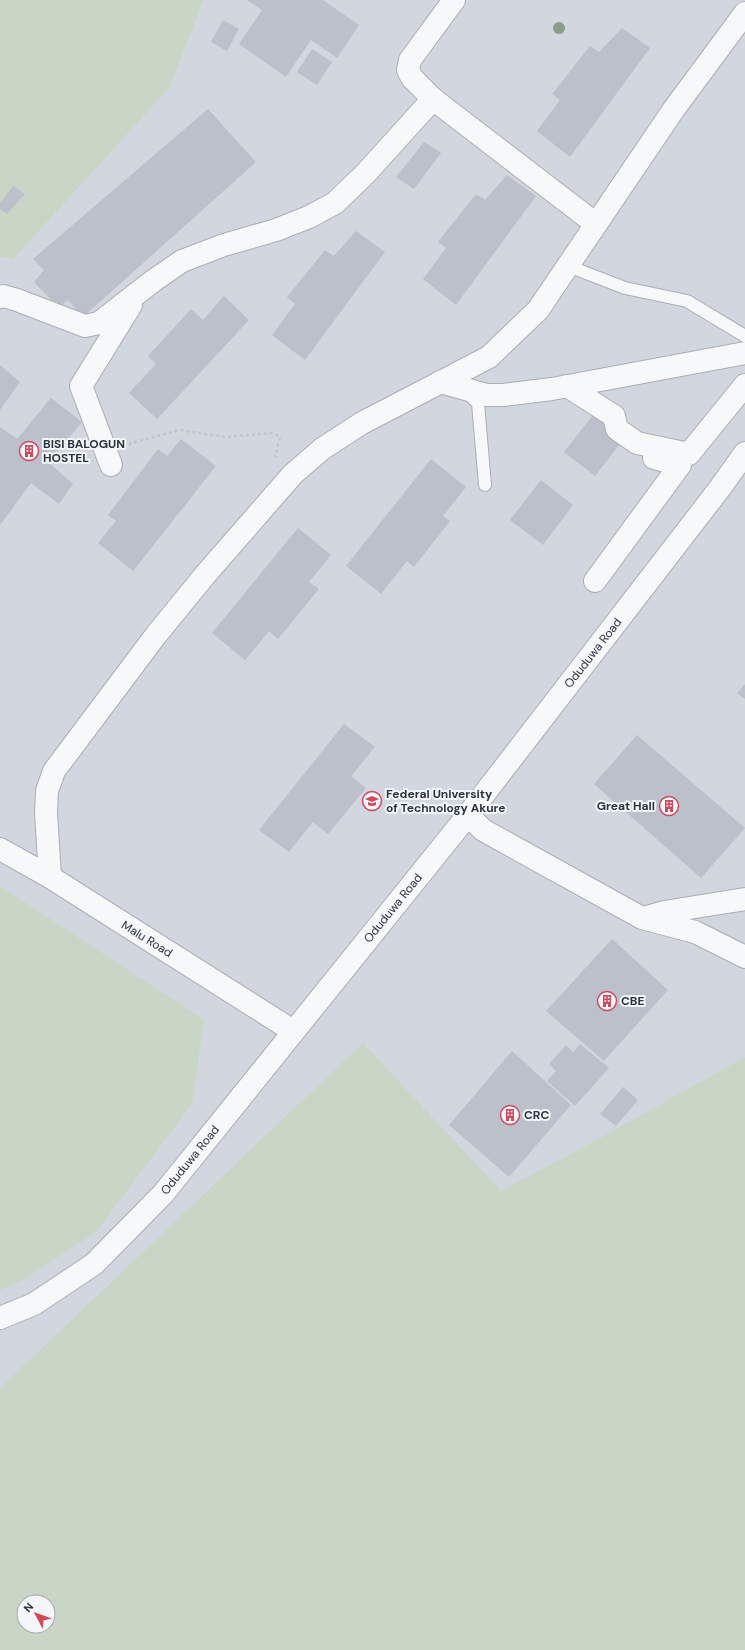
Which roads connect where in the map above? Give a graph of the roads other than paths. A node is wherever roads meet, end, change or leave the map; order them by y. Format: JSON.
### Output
{"nodes":[{"id":1,"x":454,"y":0,"type":"edge"},
{"id":2,"x":745,"y":13,"type":"edge"},
{"id":3,"x":433,"y":99,"type":"junction"},
{"id":4,"x":596,"y":224,"type":"junction"},
{"id":5,"x":568,"y":266,"type":"junction"},
{"id":6,"x":139,"y":292,"type":"junction"},
{"id":7,"x":0,"y":297,"type":"edge"},
{"id":8,"x":745,"y":336,"type":"edge"},
{"id":9,"x":745,"y":353,"type":"edge"},
{"id":10,"x":450,"y":385,"type":"junction"},
{"id":11,"x":745,"y":385,"type":"edge"},
{"id":12,"x":567,"y":386,"type":"junction"},
{"id":13,"x":637,"y":443,"type":"junction"},
{"id":14,"x":745,"y":454,"type":"edge"},
{"id":15,"x":111,"y":465,"type":"road end"},
{"id":16,"x":485,"y":485,"type":"dead end"},
{"id":17,"x":595,"y":581,"type":"dead end"},
{"id":18,"x":468,"y":815,"type":"junction"},
{"id":19,"x":0,"y":849,"type":"edge"},
{"id":20,"x":50,"y":877,"type":"junction"},
{"id":21,"x":745,"y":899,"type":"edge"},
{"id":22,"x":642,"y":918,"type":"junction"},
{"id":23,"x":745,"y":957,"type":"edge"},
{"id":24,"x":293,"y":1031,"type":"junction"},
{"id":25,"x":0,"y":1318,"type":"edge"}],
"edges":[{"from":1,"to":3,"type":"street"},
{"from":2,"to":4,"type":"street"},
{"from":3,"to":4,"type":"street"},
{"from":3,"to":6,"type":"street"},
{"from":4,"to":5,"type":"street"},
{"from":5,"to":8,"type":"lane"},
{"from":5,"to":10,"type":"street"},
{"from":6,"to":7,"type":"street"},
{"from":6,"to":15,"type":"street"},
{"from":9,"to":12,"type":"street"},
{"from":10,"to":12,"type":"street"},
{"from":10,"to":16,"type":"lane"},
{"from":10,"to":20,"type":"street"},
{"from":11,"to":13,"type":"street"},
{"from":12,"to":13,"type":"street"},
{"from":13,"to":17,"type":"street"},
{"from":14,"to":18,"type":"street","name":"Oduduwa Road"},
{"from":18,"to":22,"type":"street"},
{"from":18,"to":24,"type":"street","name":"Oduduwa Road"},
{"from":19,"to":20,"type":"street","name":"Malu Road"},
{"from":20,"to":24,"type":"street","name":"Malu Road"},
{"from":21,"to":22,"type":"street"},
{"from":22,"to":23,"type":"street"},
{"from":24,"to":25,"type":"street","name":"Oduduwa Road"}]}
